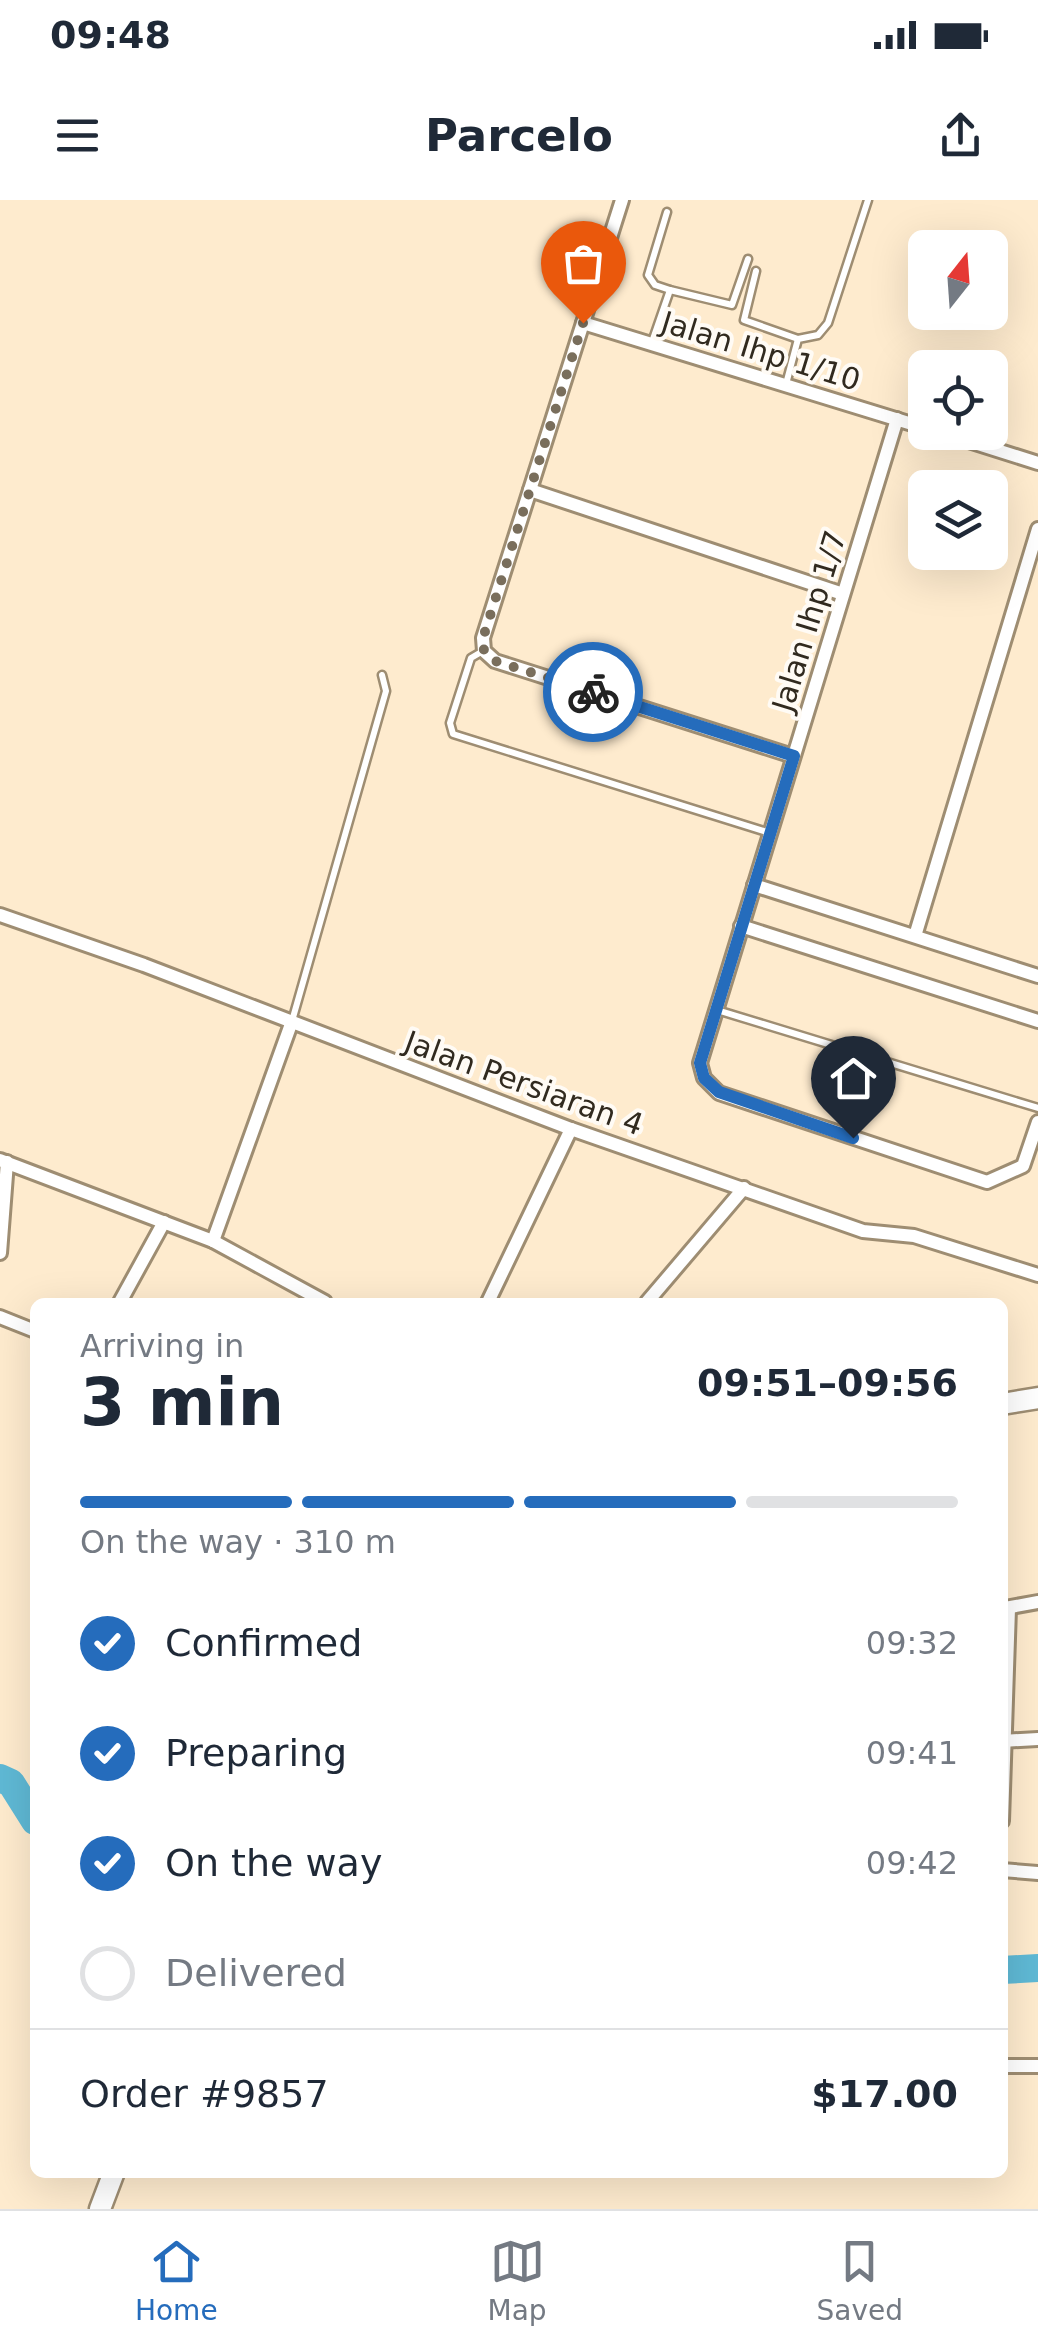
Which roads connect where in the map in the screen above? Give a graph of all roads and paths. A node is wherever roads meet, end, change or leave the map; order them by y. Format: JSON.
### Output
{"nodes":[{"id":1,"x":622,"y":200,"type":"edge"},
{"id":2,"x":868,"y":200,"type":"edge"},
{"id":3,"x":667,"y":212,"type":"dead end"},
{"id":4,"x":748,"y":259,"type":"dead end"},
{"id":5,"x":756,"y":272,"type":"dead end"},
{"id":6,"x":670,"y":290,"type":"junction"},
{"id":7,"x":583,"y":323,"type":"junction"},
{"id":8,"x":798,"y":339,"type":"junction"},
{"id":9,"x":652,"y":344,"type":"junction"},
{"id":10,"x":786,"y":385,"type":"junction"},
{"id":11,"x":897,"y":419,"type":"junction"},
{"id":12,"x":908,"y":423,"type":"edge"},
{"id":13,"x":999,"y":450,"type":"edge"},
{"id":14,"x":1038,"y":462,"type":"edge"},
{"id":15,"x":530,"y":490,"type":"junction"},
{"id":16,"x":1038,"y":529,"type":"edge"},
{"id":17,"x":843,"y":594,"type":"junction"},
{"id":18,"x":484,"y":651,"type":"junction"},
{"id":19,"x":382,"y":676,"type":"dead end"},
{"id":20,"x":794,"y":756,"type":"junction"},
{"id":21,"x":770,"y":832,"type":"junction"},
{"id":22,"x":754,"y":885,"type":"junction"},
{"id":23,"x":0,"y":915,"type":"edge"},
{"id":24,"x":741,"y":926,"type":"junction"},
{"id":25,"x":915,"y":936,"type":"junction"},
{"id":26,"x":1038,"y":976,"type":"edge"},
{"id":27,"x":716,"y":1010,"type":"junction"},
{"id":28,"x":1038,"y":1021,"type":"edge"},
{"id":29,"x":291,"y":1024,"type":"junction"},
{"id":30,"x":1038,"y":1108,"type":"edge"},
{"id":31,"x":1038,"y":1122,"type":"edge"},
{"id":32,"x":572,"y":1128,"type":"junction"},
{"id":33,"x":1035,"y":1144,"type":"edge"},
{"id":34,"x":3,"y":1161,"type":"edge"},
{"id":35,"x":744,"y":1188,"type":"junction"},
{"id":36,"x":164,"y":1222,"type":"junction"},
{"id":37,"x":214,"y":1242,"type":"junction"},
{"id":38,"x":0,"y":1253,"type":"edge"},
{"id":39,"x":1038,"y":1275,"type":"edge"},
{"id":40,"x":122,"y":1298,"type":"edge"},
{"id":41,"x":318,"y":1298,"type":"edge"},
{"id":42,"x":490,"y":1298,"type":"edge"},
{"id":43,"x":650,"y":1298,"type":"edge"},
{"id":44,"x":0,"y":1317,"type":"edge"},
{"id":45,"x":30,"y":1329,"type":"edge"},
{"id":46,"x":1038,"y":1398,"type":"edge"},
{"id":47,"x":1008,"y":1403,"type":"edge"},
{"id":48,"x":1038,"y":1602,"type":"edge"},
{"id":49,"x":1008,"y":1608,"type":"edge"},
{"id":50,"x":1038,"y":1739,"type":"edge"},
{"id":51,"x":1008,"y":1741,"type":"edge"},
{"id":52,"x":1008,"y":1871,"type":"edge"},
{"id":53,"x":1038,"y":1874,"type":"edge"},
{"id":54,"x":1008,"y":2066,"type":"edge"},
{"id":55,"x":1038,"y":2066,"type":"edge"},
{"id":56,"x":112,"y":2178,"type":"edge"},
{"id":57,"x":100,"y":2209,"type":"edge"}],
"edges":[{"from":1,"to":7,"type":"street"},
{"from":2,"to":8,"type":"lane"},
{"from":3,"to":6,"type":"lane"},
{"from":4,"to":6,"type":"lane"},
{"from":5,"to":8,"type":"lane"},
{"from":6,"to":9,"type":"lane"},
{"from":7,"to":9,"type":"street","name":"Jalan Ihp 1/10"},
{"from":7,"to":15,"type":"street"},
{"from":8,"to":10,"type":"lane"},
{"from":9,"to":10,"type":"street","name":"Jalan Ihp 1/10"},
{"from":10,"to":11,"type":"street","name":"Jalan Ihp 1/10"},
{"from":11,"to":12,"type":"street","name":"Jalan Ihp 1/10"},
{"from":11,"to":17,"type":"street","name":"Jalan Ihp 1/7"},
{"from":13,"to":14,"type":"street"},
{"from":15,"to":17,"type":"street"},
{"from":15,"to":18,"type":"street"},
{"from":16,"to":25,"type":"street"},
{"from":17,"to":20,"type":"street","name":"Jalan Ihp 1/7"},
{"from":18,"to":20,"type":"street"},
{"from":18,"to":21,"type":"lane"},
{"from":19,"to":29,"type":"lane"},
{"from":20,"to":21,"type":"street","name":"Jalan Ihp 1/7"},
{"from":21,"to":22,"type":"street","name":"Jalan Ihp 1/7"},
{"from":22,"to":24,"type":"street","name":"Jalan Ihp 1/7"},
{"from":22,"to":25,"type":"street"},
{"from":23,"to":29,"type":"street","name":"Jalan Persiaran 4"},
{"from":24,"to":27,"type":"street","name":"Jalan Ihp 1/7"},
{"from":24,"to":28,"type":"street"},
{"from":25,"to":26,"type":"street"},
{"from":27,"to":30,"type":"lane"},
{"from":27,"to":33,"type":"street","name":"Jalan Ihp 1/7"},
{"from":29,"to":32,"type":"street","name":"Jalan Persiaran 4"},
{"from":29,"to":37,"type":"street"},
{"from":31,"to":33,"type":"street"},
{"from":32,"to":35,"type":"street","name":"Jalan Persiaran 4"},
{"from":32,"to":42,"type":"street"},
{"from":34,"to":36,"type":"street"},
{"from":34,"to":38,"type":"street"},
{"from":35,"to":39,"type":"street","name":"Jalan Persiaran 4"},
{"from":35,"to":43,"type":"street"},
{"from":36,"to":37,"type":"street"},
{"from":36,"to":40,"type":"street"},
{"from":37,"to":41,"type":"street"},
{"from":44,"to":45,"type":"street"},
{"from":46,"to":47,"type":"main road"},
{"from":48,"to":49,"type":"street"},
{"from":50,"to":51,"type":"street"},
{"from":52,"to":53,"type":"street"},
{"from":54,"to":55,"type":"street"},
{"from":56,"to":57,"type":"main road"}]}
